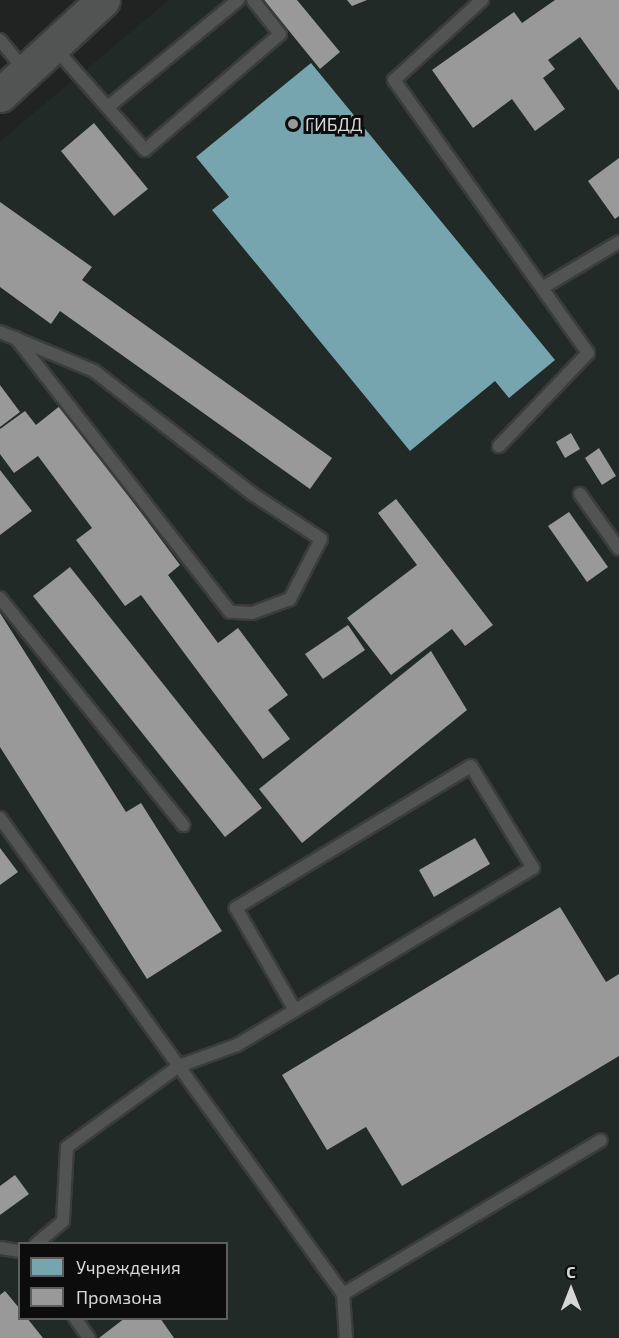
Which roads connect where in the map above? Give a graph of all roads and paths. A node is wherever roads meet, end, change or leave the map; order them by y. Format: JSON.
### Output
{"nodes":[{"id":1,"x":103,"y":0,"type":"edge"},
{"id":2,"x":238,"y":0,"type":"edge"},
{"id":3,"x":253,"y":0,"type":"edge"},
{"id":4,"x":482,"y":0,"type":"edge"},
{"id":5,"x":0,"y":40,"type":"edge"},
{"id":6,"x":55,"y":48,"type":"junction"},
{"id":7,"x":26,"y":72,"type":"junction"},
{"id":8,"x":0,"y":95,"type":"edge"},
{"id":9,"x":109,"y":106,"type":"junction"},
{"id":10,"x":619,"y":242,"type":"edge"},
{"id":11,"x":542,"y":288,"type":"junction"},
{"id":12,"x":0,"y":332,"type":"edge"},
{"id":13,"x":16,"y":338,"type":"junction"},
{"id":14,"x":499,"y":446,"type":"dead end"},
{"id":15,"x":580,"y":494,"type":"dead end"},
{"id":16,"x":619,"y":549,"type":"edge"},
{"id":17,"x":0,"y":598,"type":"edge"},
{"id":18,"x":0,"y":818,"type":"edge"},
{"id":19,"x":183,"y":825,"type":"dead end"},
{"id":20,"x":296,"y":1010,"type":"junction"},
{"id":21,"x":179,"y":1066,"type":"junction"},
{"id":22,"x":601,"y":1140,"type":"dead end"},
{"id":23,"x":38,"y":1242,"type":"edge"},
{"id":24,"x":0,"y":1248,"type":"edge"},
{"id":25,"x":18,"y":1251,"type":"edge"},
{"id":26,"x":343,"y":1294,"type":"junction"},
{"id":27,"x":76,"y":1320,"type":"edge"},
{"id":28,"x":89,"y":1338,"type":"edge"},
{"id":29,"x":346,"y":1338,"type":"edge"}],
"edges":[{"from":1,"to":6,"type":"main road"},
{"from":2,"to":9,"type":"lane"},
{"from":3,"to":9,"type":"lane"},
{"from":4,"to":11,"type":"lane"},
{"from":5,"to":7,"type":"lane"},
{"from":6,"to":7,"type":"main road"},
{"from":6,"to":9,"type":"lane"},
{"from":7,"to":8,"type":"main road"},
{"from":10,"to":11,"type":"lane"},
{"from":11,"to":14,"type":"lane"},
{"from":12,"to":13,"type":"lane"},
{"from":13,"to":13,"type":"lane"},
{"from":15,"to":16,"type":"lane"},
{"from":17,"to":19,"type":"lane"},
{"from":18,"to":21,"type":"lane"},
{"from":20,"to":20,"type":"lane"},
{"from":20,"to":21,"type":"lane"},
{"from":21,"to":23,"type":"lane"},
{"from":21,"to":26,"type":"lane"},
{"from":22,"to":26,"type":"lane"},
{"from":24,"to":25,"type":"lane"},
{"from":26,"to":29,"type":"lane"},
{"from":27,"to":28,"type":"lane"}]}
